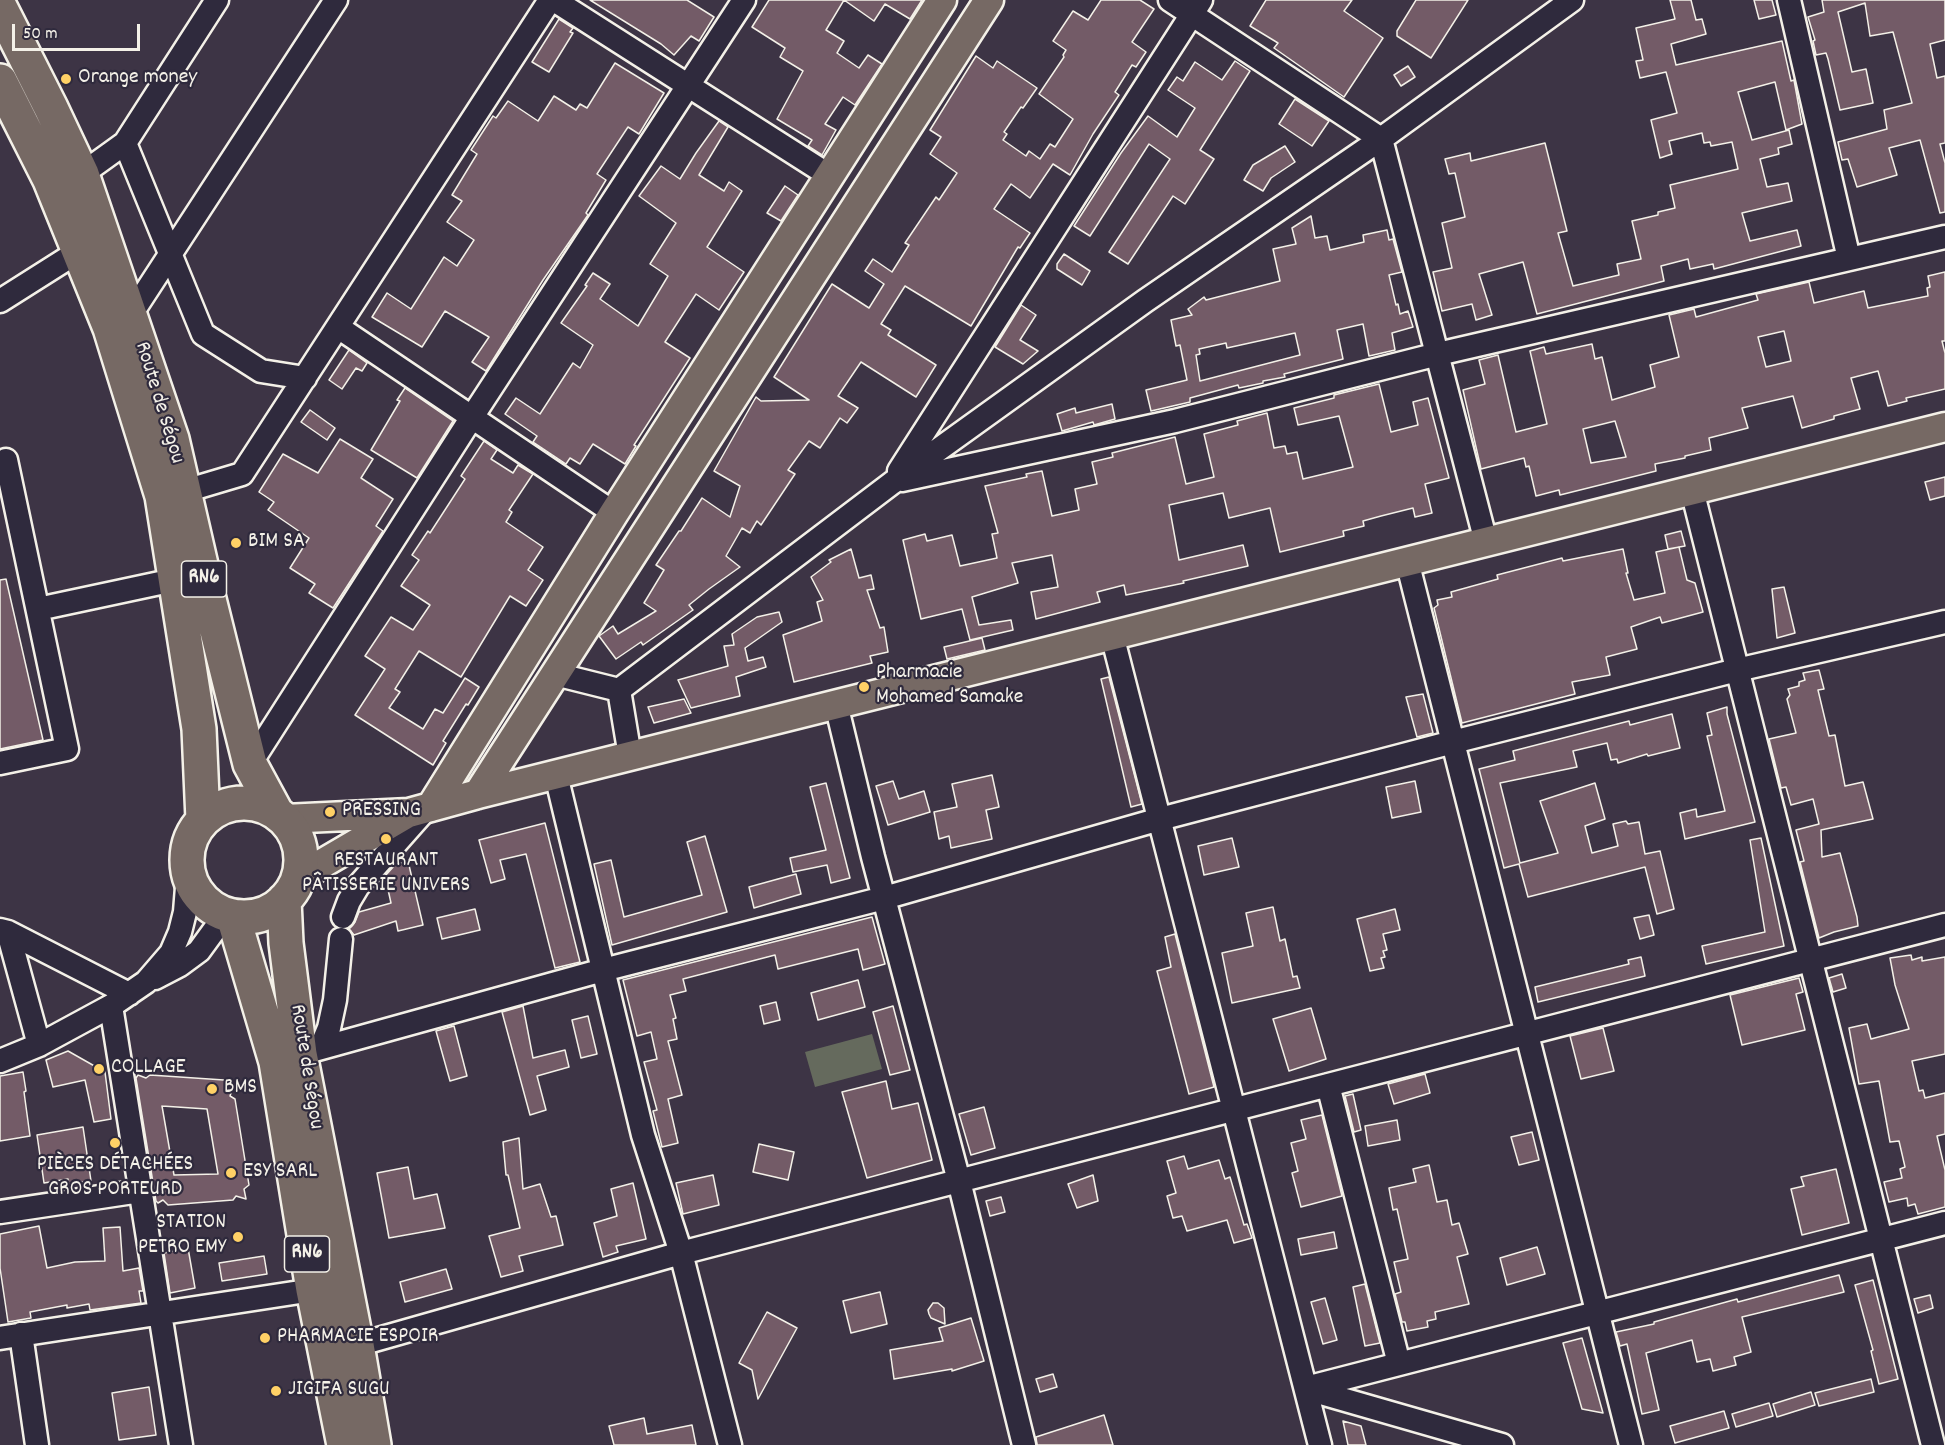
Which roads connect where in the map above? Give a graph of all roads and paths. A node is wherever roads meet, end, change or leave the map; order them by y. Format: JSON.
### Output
{"nodes":[{"id":1,"x":217,"y":0,"type":"edge"},
{"id":2,"x":336,"y":0,"type":"edge"},
{"id":3,"x":552,"y":0,"type":"edge"},
{"id":4,"x":744,"y":0,"type":"edge"},
{"id":5,"x":942,"y":0,"type":"edge"},
{"id":6,"x":989,"y":0,"type":"edge"},
{"id":7,"x":1170,"y":0,"type":"edge"},
{"id":8,"x":1572,"y":0,"type":"edge"},
{"id":9,"x":1789,"y":0,"type":"edge"},
{"id":10,"x":1196,"y":7,"type":"edge"},
{"id":11,"x":8,"y":8,"type":"edge"},
{"id":12,"x":0,"y":81,"type":"edge"},
{"id":13,"x":688,"y":86,"type":"junction"},
{"id":14,"x":1381,"y":139,"type":"junction"},
{"id":15,"x":125,"y":143,"type":"junction"},
{"id":16,"x":82,"y":174,"type":"junction"},
{"id":17,"x":830,"y":176,"type":"junction"},
{"id":18,"x":1945,"y":237,"type":"edge"},
{"id":19,"x":79,"y":251,"type":"junction"},
{"id":20,"x":170,"y":255,"type":"junction"},
{"id":21,"x":1849,"y":259,"type":"junction"},
{"id":22,"x":0,"y":301,"type":"edge"},
{"id":23,"x":130,"y":316,"type":"junction"},
{"id":24,"x":338,"y":327,"type":"junction"},
{"id":25,"x":1438,"y":354,"type":"junction"},
{"id":26,"x":305,"y":378,"type":"junction"},
{"id":27,"x":472,"y":417,"type":"junction"},
{"id":28,"x":1945,"y":427,"type":"edge"},
{"id":29,"x":6,"y":460,"type":"dead end"},
{"id":30,"x":892,"y":483,"type":"junction"},
{"id":31,"x":1692,"y":490,"type":"junction"},
{"id":32,"x":184,"y":491,"type":"junction"},
{"id":33,"x":615,"y":513,"type":"junction"},
{"id":34,"x":1486,"y":542,"type":"junction"},
{"id":35,"x":1407,"y":561,"type":"junction"},
{"id":36,"x":174,"y":580,"type":"junction"},
{"id":37,"x":38,"y":609,"type":"junction"},
{"id":38,"x":1945,"y":622,"type":"edge"},
{"id":39,"x":1112,"y":635,"type":"junction"},
{"id":40,"x":1737,"y":670,"type":"junction"},
{"id":41,"x":555,"y":674,"type":"junction"},
{"id":42,"x":619,"y":690,"type":"junction"},
{"id":43,"x":836,"y":704,"type":"junction"},
{"id":44,"x":1453,"y":742,"type":"junction"},
{"id":45,"x":630,"y":756,"type":"junction"},
{"id":46,"x":0,"y":763,"type":"edge"},
{"id":47,"x":250,"y":764,"type":"junction"},
{"id":48,"x":556,"y":775,"type":"junction"},
{"id":49,"x":478,"y":794,"type":"junction"},
{"id":50,"x":422,"y":809,"type":"junction"},
{"id":51,"x":281,"y":815,"type":"junction"},
{"id":52,"x":1160,"y":819,"type":"junction"},
{"id":53,"x":203,"y":820,"type":"junction"},
{"id":54,"x":188,"y":874,"type":"junction"},
{"id":55,"x":290,"y":892,"type":"junction"},
{"id":56,"x":884,"y":898,"type":"junction"},
{"id":57,"x":229,"y":915,"type":"junction"},
{"id":58,"x":1945,"y":925,"type":"edge"},
{"id":59,"x":4,"y":931,"type":"edge"},
{"id":60,"x":1811,"y":960,"type":"junction"},
{"id":61,"x":603,"y":970,"type":"junction"},
{"id":62,"x":128,"y":994,"type":"junction"},
{"id":63,"x":1527,"y":1034,"type":"junction"},
{"id":64,"x":39,"y":1045,"type":"junction"},
{"id":65,"x":311,"y":1050,"type":"junction"},
{"id":66,"x":0,"y":1060,"type":"edge"},
{"id":67,"x":1328,"y":1085,"type":"junction"},
{"id":68,"x":1234,"y":1110,"type":"junction"},
{"id":69,"x":959,"y":1181,"type":"junction"},
{"id":70,"x":140,"y":1191,"type":"junction"},
{"id":71,"x":0,"y":1212,"type":"edge"},
{"id":72,"x":1945,"y":1223,"type":"edge"},
{"id":73,"x":1881,"y":1239,"type":"junction"},
{"id":74,"x":681,"y":1253,"type":"junction"},
{"id":75,"x":313,"y":1290,"type":"junction"},
{"id":76,"x":1598,"y":1312,"type":"junction"},
{"id":77,"x":160,"y":1313,"type":"junction"},
{"id":78,"x":11,"y":1336,"type":"edge"},
{"id":79,"x":357,"y":1345,"type":"junction"},
{"id":80,"x":1399,"y":1364,"type":"junction"},
{"id":81,"x":1306,"y":1388,"type":"junction"},
{"id":82,"x":37,"y":1445,"type":"edge"},
{"id":83,"x":181,"y":1445,"type":"edge"},
{"id":84,"x":344,"y":1445,"type":"edge"},
{"id":85,"x":374,"y":1445,"type":"edge"},
{"id":86,"x":730,"y":1445,"type":"edge"},
{"id":87,"x":1024,"y":1445,"type":"edge"},
{"id":88,"x":1320,"y":1445,"type":"edge"},
{"id":89,"x":1502,"y":1445,"type":"edge"},
{"id":90,"x":1631,"y":1445,"type":"edge"},
{"id":91,"x":1933,"y":1445,"type":"edge"}],
"edges":[{"from":1,"to":15,"type":"street"},
{"from":2,"to":20,"type":"street"},
{"from":3,"to":13,"type":"street"},
{"from":3,"to":24,"type":"street"},
{"from":4,"to":13,"type":"street"},
{"from":5,"to":17,"type":"main road"},
{"from":6,"to":41,"type":"main road"},
{"from":7,"to":10,"type":"street"},
{"from":8,"to":14,"type":"street"},
{"from":9,"to":21,"type":"street"},
{"from":10,"to":14,"type":"street"},
{"from":10,"to":30,"type":"street"},
{"from":11,"to":16,"type":"highway","name":"Route de Ségou","number":"RN6"},
{"from":12,"to":19,"type":"highway","name":"Route de Ségou","number":"RN6"},
{"from":13,"to":17,"type":"street"},
{"from":13,"to":27,"type":"street"},
{"from":14,"to":25,"type":"street"},
{"from":14,"to":30,"type":"street"},
{"from":15,"to":16,"type":"street"},
{"from":15,"to":20,"type":"street"},
{"from":16,"to":23,"type":"highway","name":"Route de Ségou","number":"RN6"},
{"from":17,"to":33,"type":"main road"},
{"from":18,"to":21,"type":"street"},
{"from":19,"to":22,"type":"street"},
{"from":19,"to":36,"type":"highway","name":"Route de Ségou","number":"RN6"},
{"from":20,"to":23,"type":"street"},
{"from":20,"to":26,"type":"street"},
{"from":21,"to":25,"type":"street"},
{"from":23,"to":32,"type":"highway","name":"Route de Ségou","number":"RN6"},
{"from":24,"to":26,"type":"street"},
{"from":24,"to":27,"type":"street"},
{"from":25,"to":30,"type":"street"},
{"from":25,"to":34,"type":"street"},
{"from":26,"to":32,"type":"street"},
{"from":27,"to":33,"type":"street"},
{"from":27,"to":47,"type":"street"},
{"from":28,"to":31,"type":"main road"},
{"from":29,"to":37,"type":"street"},
{"from":30,"to":42,"type":"street"},
{"from":31,"to":34,"type":"main road"},
{"from":31,"to":40,"type":"street"},
{"from":32,"to":47,"type":"highway","name":"Route de Ségou","number":"RN6"},
{"from":33,"to":50,"type":"main road"},
{"from":34,"to":35,"type":"main road"},
{"from":35,"to":39,"type":"main road"},
{"from":35,"to":44,"type":"street"},
{"from":36,"to":37,"type":"street"},
{"from":36,"to":53,"type":"highway","name":"Route de Ségou","number":"RN6"},
{"from":37,"to":46,"type":"street"},
{"from":38,"to":40,"type":"street"},
{"from":39,"to":43,"type":"main road"},
{"from":39,"to":52,"type":"street"},
{"from":40,"to":44,"type":"street"},
{"from":40,"to":60,"type":"street"},
{"from":41,"to":42,"type":"street"},
{"from":41,"to":49,"type":"main road"},
{"from":42,"to":45,"type":"street"},
{"from":43,"to":45,"type":"main road"},
{"from":43,"to":56,"type":"street"},
{"from":44,"to":52,"type":"street"},
{"from":44,"to":63,"type":"street"},
{"from":45,"to":48,"type":"main road"},
{"from":47,"to":51,"type":"highway","name":"Route de Ségou","number":"RN6"},
{"from":48,"to":49,"type":"main road"},
{"from":48,"to":61,"type":"street"},
{"from":49,"to":50,"type":"main road"},
{"from":50,"to":51,"type":"main road"},
{"from":50,"to":55,"type":"main road"},
{"from":50,"to":65,"type":"street"},
{"from":51,"to":53,"type":"highway"},
{"from":51,"to":55,"type":"highway","name":"Route de Ségou","number":"RN6"},
{"from":52,"to":56,"type":"street"},
{"from":52,"to":68,"type":"street"},
{"from":53,"to":54,"type":"highway"},
{"from":54,"to":57,"type":"highway"},
{"from":54,"to":62,"type":"street"},
{"from":55,"to":57,"type":"highway"},
{"from":55,"to":65,"type":"highway","name":"Route de Ségou","number":"RN6"},
{"from":56,"to":61,"type":"street"},
{"from":56,"to":69,"type":"street"},
{"from":57,"to":62,"type":"street"},
{"from":57,"to":75,"type":"highway","name":"Route de Ségou","number":"RN6"},
{"from":58,"to":60,"type":"street"},
{"from":59,"to":62,"type":"street"},
{"from":59,"to":64,"type":"street"},
{"from":60,"to":63,"type":"street"},
{"from":60,"to":73,"type":"street"},
{"from":61,"to":65,"type":"street"},
{"from":61,"to":74,"type":"street"},
{"from":62,"to":64,"type":"street"},
{"from":62,"to":70,"type":"street"},
{"from":63,"to":67,"type":"street"},
{"from":63,"to":76,"type":"street"},
{"from":64,"to":66,"type":"street"},
{"from":65,"to":79,"type":"highway","name":"Route de Ségou","number":"RN6"},
{"from":67,"to":68,"type":"street"},
{"from":67,"to":80,"type":"street"},
{"from":68,"to":69,"type":"street"},
{"from":68,"to":81,"type":"street"},
{"from":69,"to":74,"type":"street"},
{"from":69,"to":87,"type":"street"},
{"from":70,"to":71,"type":"street"},
{"from":70,"to":77,"type":"street"},
{"from":72,"to":73,"type":"street"},
{"from":73,"to":76,"type":"street"},
{"from":73,"to":91,"type":"street"},
{"from":74,"to":79,"type":"street"},
{"from":74,"to":86,"type":"street"},
{"from":75,"to":77,"type":"street"},
{"from":75,"to":84,"type":"highway","name":"Route de Ségou","number":"RN6"},
{"from":76,"to":80,"type":"street"},
{"from":76,"to":90,"type":"street"},
{"from":77,"to":78,"type":"street"},
{"from":77,"to":83,"type":"street"},
{"from":78,"to":82,"type":"street"},
{"from":79,"to":85,"type":"highway","name":"Route de Ségou","number":"RN6"},
{"from":80,"to":81,"type":"street"},
{"from":81,"to":88,"type":"street"},
{"from":81,"to":89,"type":"street"}]}
